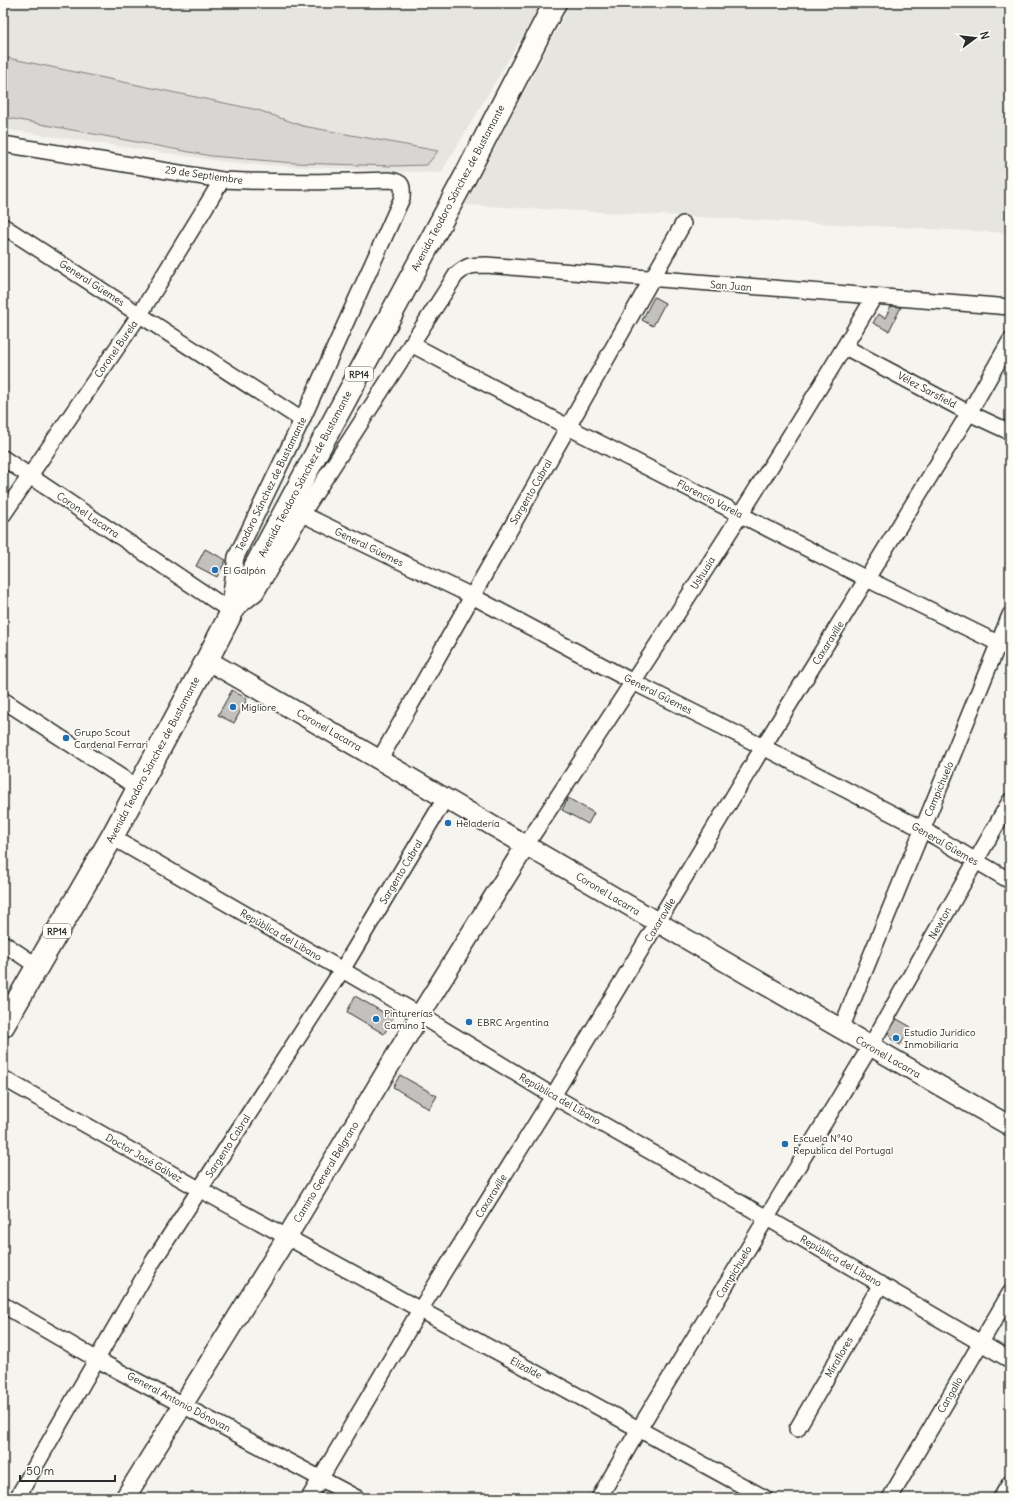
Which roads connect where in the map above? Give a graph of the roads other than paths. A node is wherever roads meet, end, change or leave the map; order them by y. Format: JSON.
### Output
{"nodes":[{"id":1,"x":555,"y":3,"type":"edge"},
{"id":2,"x":3,"y":144,"type":"edge"},
{"id":3,"x":222,"y":180,"type":"junction"},
{"id":4,"x":403,"y":188,"type":"joint"},
{"id":5,"x":683,"y":224,"type":"dead end"},
{"id":6,"x":3,"y":226,"type":"edge"},
{"id":7,"x":652,"y":279,"type":"junction"},
{"id":8,"x":874,"y":297,"type":"junction"},
{"id":9,"x":1010,"y":308,"type":"edge"},
{"id":10,"x":140,"y":314,"type":"junction"},
{"id":11,"x":1010,"y":341,"type":"edge"},
{"id":12,"x":411,"y":344,"type":"junction"},
{"id":13,"x":844,"y":347,"type":"junction"},
{"id":14,"x":969,"y":413,"type":"junction"},
{"id":15,"x":302,"y":420,"type":"junction"},
{"id":16,"x":568,"y":427,"type":"junction"},
{"id":17,"x":1010,"y":432,"type":"edge"},
{"id":18,"x":3,"y":458,"type":"edge"},
{"id":19,"x":29,"y":476,"type":"junction"},
{"id":20,"x":302,"y":514,"type":"junction"},
{"id":21,"x":740,"y":514,"type":"junction"},
{"id":22,"x":3,"y":515,"type":"edge"},
{"id":23,"x":867,"y":579,"type":"junction"},
{"id":24,"x":472,"y":596,"type":"junction"},
{"id":25,"x":232,"y":612,"type":"junction"},
{"id":26,"x":1010,"y":616,"type":"edge"},
{"id":27,"x":1004,"y":647,"type":"edge"},
{"id":28,"x":207,"y":660,"type":"junction"},
{"id":29,"x":633,"y":682,"type":"junction"},
{"id":30,"x":3,"y":700,"type":"edge"},
{"id":31,"x":763,"y":747,"type":"junction"},
{"id":32,"x":380,"y":759,"type":"junction"},
{"id":33,"x":138,"y":788,"type":"junction"},
{"id":34,"x":446,"y":798,"type":"junction"},
{"id":35,"x":1010,"y":801,"type":"edge"},
{"id":36,"x":922,"y":829,"type":"junction"},
{"id":37,"x":112,"y":837,"type":"junction"},
{"id":38,"x":526,"y":845,"type":"junction"},
{"id":39,"x":975,"y":861,"type":"junction"},
{"id":40,"x":1010,"y":881,"type":"edge"},
{"id":41,"x":658,"y":923,"type":"junction"},
{"id":42,"x":3,"y":943,"type":"edge"},
{"id":43,"x":38,"y":966,"type":"junction"},
{"id":44,"x":342,"y":970,"type":"junction"},
{"id":45,"x":420,"y":1015,"type":"junction"},
{"id":46,"x":3,"y":1026,"type":"edge"},
{"id":47,"x":841,"y":1029,"type":"junction"},
{"id":48,"x":870,"y":1047,"type":"junction"},
{"id":49,"x":3,"y":1078,"type":"edge"},
{"id":50,"x":553,"y":1096,"type":"junction"},
{"id":51,"x":1010,"y":1126,"type":"edge"},
{"id":52,"x":199,"y":1189,"type":"junction"},
{"id":53,"x":767,"y":1218,"type":"junction"},
{"id":54,"x":287,"y":1237,"type":"junction"},
{"id":55,"x":880,"y":1284,"type":"junction"},
{"id":56,"x":1010,"y":1293,"type":"edge"},
{"id":57,"x":3,"y":1305,"type":"edge"},
{"id":58,"x":420,"y":1310,"type":"junction"},
{"id":59,"x":981,"y":1342,"type":"junction"},
{"id":60,"x":96,"y":1359,"type":"junction"},
{"id":61,"x":1010,"y":1360,"type":"edge"},
{"id":62,"x":183,"y":1404,"type":"junction"},
{"id":63,"x":639,"y":1429,"type":"junction"},
{"id":64,"x":797,"y":1429,"type":"dead end"},
{"id":65,"x":320,"y":1478,"type":"junction"},
{"id":66,"x":1010,"y":1483,"type":"edge"},
{"id":67,"x":17,"y":1498,"type":"edge"},
{"id":68,"x":125,"y":1498,"type":"edge"},
{"id":69,"x":308,"y":1498,"type":"edge"},
{"id":70,"x":356,"y":1498,"type":"edge"},
{"id":71,"x":599,"y":1498,"type":"edge"},
{"id":72,"x":765,"y":1498,"type":"edge"},
{"id":73,"x":890,"y":1498,"type":"edge"},
{"id":74,"x":1001,"y":1498,"type":"edge"}],
"edges":[{"from":1,"to":25,"type":"main road","name":"Avenida Teodoro Sánchez de Bustamante","number":"RP14"},
{"from":2,"to":3,"type":"street","name":"29 de Septiembre"},
{"from":3,"to":4,"type":"street","name":"29 de Septiembre"},
{"from":3,"to":10,"type":"street","name":"Coronel Burela"},
{"from":4,"to":15,"type":"street","name":"Teodoro Sánchez de Bustamante"},
{"from":5,"to":7,"type":"street","name":"Sargento Cabral"},
{"from":6,"to":10,"type":"street","name":"General Güemes"},
{"from":7,"to":8,"type":"street","name":"San Juan"},
{"from":7,"to":12,"type":"street","name":"San Juan"},
{"from":7,"to":16,"type":"street","name":"Sargento Cabral"},
{"from":8,"to":9,"type":"street","name":"San Juan"},
{"from":8,"to":13,"type":"street","name":"Ushuaia"},
{"from":10,"to":15,"type":"street","name":"General Güemes"},
{"from":10,"to":19,"type":"street","name":"Coronel Burela"},
{"from":11,"to":14,"type":"street","name":"Caxaraville"},
{"from":12,"to":16,"type":"street","name":"Florencio Varela"},
{"from":12,"to":20,"type":"street"},
{"from":13,"to":14,"type":"street","name":"Vélez Sarsfield"},
{"from":13,"to":21,"type":"street","name":"Ushuaia"},
{"from":14,"to":17,"type":"street","name":"Vélez Sarsfield"},
{"from":14,"to":23,"type":"street","name":"Caxaraville"},
{"from":15,"to":25,"type":"street","name":"Teodoro Sánchez de Bustamante"},
{"from":16,"to":21,"type":"street","name":"Florencio Varela"},
{"from":16,"to":24,"type":"street","name":"Sargento Cabral"},
{"from":18,"to":19,"type":"street","name":"Coronel Lacarra"},
{"from":19,"to":22,"type":"street","name":"Coronel Burela"},
{"from":19,"to":25,"type":"street","name":"Coronel Lacarra"},
{"from":20,"to":24,"type":"street","name":"General Güemes"},
{"from":20,"to":25,"type":"street"},
{"from":21,"to":23,"type":"street","name":"Florencio Varela"},
{"from":21,"to":29,"type":"street","name":"Ushuaia"},
{"from":23,"to":27,"type":"street","name":"Florencio Varela"},
{"from":23,"to":31,"type":"street","name":"Caxaraville"},
{"from":24,"to":29,"type":"street","name":"General Güemes"},
{"from":24,"to":32,"type":"street","name":"Sargento Cabral"},
{"from":25,"to":28,"type":"main road","name":"Avenida Teodoro Sánchez de Bustamante","number":"RP14"},
{"from":26,"to":27,"type":"street","name":"Campichuelo"},
{"from":27,"to":36,"type":"street","name":"Campichuelo"},
{"from":28,"to":32,"type":"street","name":"Coronel Lacarra"},
{"from":28,"to":33,"type":"main road","name":"Avenida Teodoro Sánchez de Bustamante","number":"RP14"},
{"from":29,"to":31,"type":"street","name":"General Güemes"},
{"from":29,"to":38,"type":"street","name":"Ushuaia"},
{"from":30,"to":33,"type":"street"},
{"from":31,"to":36,"type":"street","name":"General Güemes"},
{"from":31,"to":41,"type":"street","name":"Caxaraville"},
{"from":32,"to":34,"type":"street","name":"Coronel Lacarra"},
{"from":33,"to":37,"type":"main road","name":"Avenida Teodoro Sánchez de Bustamante","number":"RP14"},
{"from":34,"to":38,"type":"street","name":"Coronel Lacarra"},
{"from":34,"to":44,"type":"street","name":"Sargento Cabral"},
{"from":35,"to":39,"type":"street","name":"Newton"},
{"from":36,"to":39,"type":"street","name":"General Güemes"},
{"from":36,"to":47,"type":"street","name":"Campichuelo"},
{"from":37,"to":43,"type":"main road","name":"Avenida Teodoro Sánchez de Bustamante","number":"RP14"},
{"from":37,"to":44,"type":"street","name":"República del Líbano"},
{"from":38,"to":41,"type":"street","name":"Coronel Lacarra"},
{"from":38,"to":45,"type":"street","name":"Camino General Belgrano"},
{"from":39,"to":40,"type":"street","name":"General Güemes"},
{"from":39,"to":48,"type":"street","name":"Newton"},
{"from":41,"to":47,"type":"street","name":"Coronel Lacarra"},
{"from":41,"to":50,"type":"street","name":"Caxaraville"},
{"from":42,"to":43,"type":"street"},
{"from":43,"to":46,"type":"main road","name":"Avenida Teodoro Sánchez de Bustamante","number":"RP14"},
{"from":44,"to":45,"type":"street","name":"República del Líbano"},
{"from":44,"to":52,"type":"street","name":"Sargento Cabral"},
{"from":45,"to":50,"type":"street","name":"República del Líbano"},
{"from":45,"to":54,"type":"street","name":"Camino General Belgrano"},
{"from":47,"to":48,"type":"street","name":"Coronel Lacarra"},
{"from":48,"to":51,"type":"street","name":"Coronel Lacarra"},
{"from":48,"to":53,"type":"street","name":"Campichuelo"},
{"from":49,"to":52,"type":"street","name":"Doctor José Gálvez"},
{"from":50,"to":53,"type":"street","name":"República del Líbano"},
{"from":50,"to":58,"type":"street","name":"Caxaraville"},
{"from":52,"to":54,"type":"street","name":"Doctor José Gálvez"},
{"from":52,"to":60,"type":"street","name":"Sargento Cabral"},
{"from":53,"to":55,"type":"street","name":"República del Líbano"},
{"from":53,"to":63,"type":"street","name":"Campichuelo"},
{"from":54,"to":58,"type":"street","name":"Elizalde"},
{"from":54,"to":62,"type":"street","name":"Camino General Belgrano"},
{"from":55,"to":59,"type":"street","name":"República del Líbano"},
{"from":55,"to":64,"type":"street","name":"Miraflores"},
{"from":56,"to":59,"type":"street","name":"Cangallo"},
{"from":57,"to":60,"type":"street","name":"General Antonio Dónovan"},
{"from":58,"to":63,"type":"street","name":"Elizalde"},
{"from":58,"to":65,"type":"street","name":"Caxaraville"},
{"from":59,"to":61,"type":"street","name":"República del Líbano"},
{"from":59,"to":73,"type":"street","name":"Cangallo"},
{"from":60,"to":62,"type":"street","name":"General Antonio Dónovan"},
{"from":60,"to":67,"type":"street","name":"Sargento Cabral"},
{"from":62,"to":65,"type":"street","name":"General Antonio Dónovan"},
{"from":62,"to":68,"type":"street","name":"Camino General Belgrano"},
{"from":63,"to":71,"type":"street","name":"Campichuelo"},
{"from":63,"to":72,"type":"street","name":"Elizalde"},
{"from":65,"to":69,"type":"street","name":"Caxaraville"},
{"from":65,"to":70,"type":"street","name":"General Antonio Dónovan"},
{"from":66,"to":74,"type":"street"}]}
